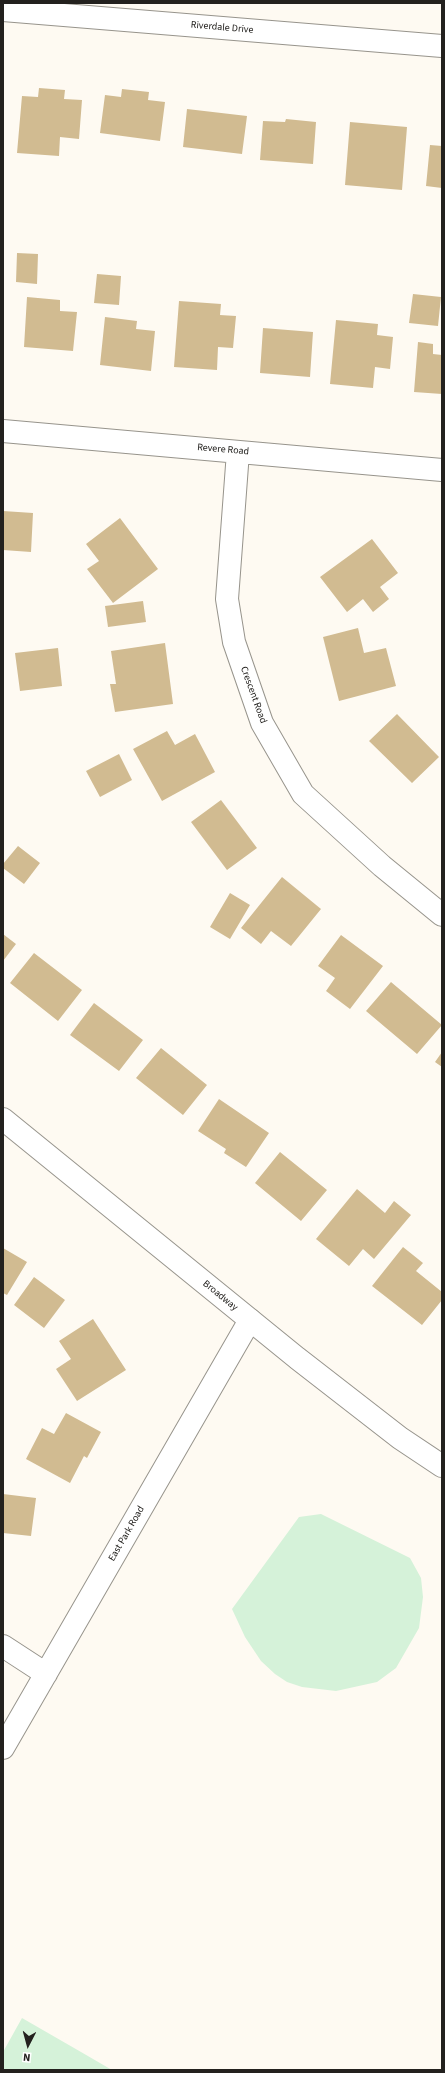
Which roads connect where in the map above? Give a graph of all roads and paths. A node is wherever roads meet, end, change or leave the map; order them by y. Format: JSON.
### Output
{"nodes":[{"id":1,"x":3,"y":10,"type":"edge"},
{"id":2,"x":442,"y":46,"type":"edge"},
{"id":3,"x":3,"y":431,"type":"edge"},
{"id":4,"x":238,"y":452,"type":"junction"},
{"id":5,"x":442,"y":470,"type":"edge"},
{"id":6,"x":442,"y":915,"type":"edge"},
{"id":7,"x":3,"y":1119,"type":"edge"},
{"id":8,"x":250,"y":1320,"type":"junction"},
{"id":9,"x":442,"y":1466,"type":"edge"},
{"id":10,"x":3,"y":1646,"type":"edge"},
{"id":11,"x":46,"y":1674,"type":"junction"},
{"id":12,"x":3,"y":1748,"type":"edge"}],
"edges":[{"from":1,"to":2,"type":"street","name":"Riverdale Drive"},
{"from":3,"to":4,"type":"street","name":"Revere Road"},
{"from":4,"to":5,"type":"street","name":"Revere Road"},
{"from":4,"to":6,"type":"street","name":"Crescent Road"},
{"from":7,"to":8,"type":"street","name":"Broadway"},
{"from":8,"to":9,"type":"street","name":"Broadway"},
{"from":8,"to":11,"type":"street","name":"East Park Road"},
{"from":10,"to":11,"type":"street"},
{"from":11,"to":12,"type":"street","name":"East Park Road"}]}
